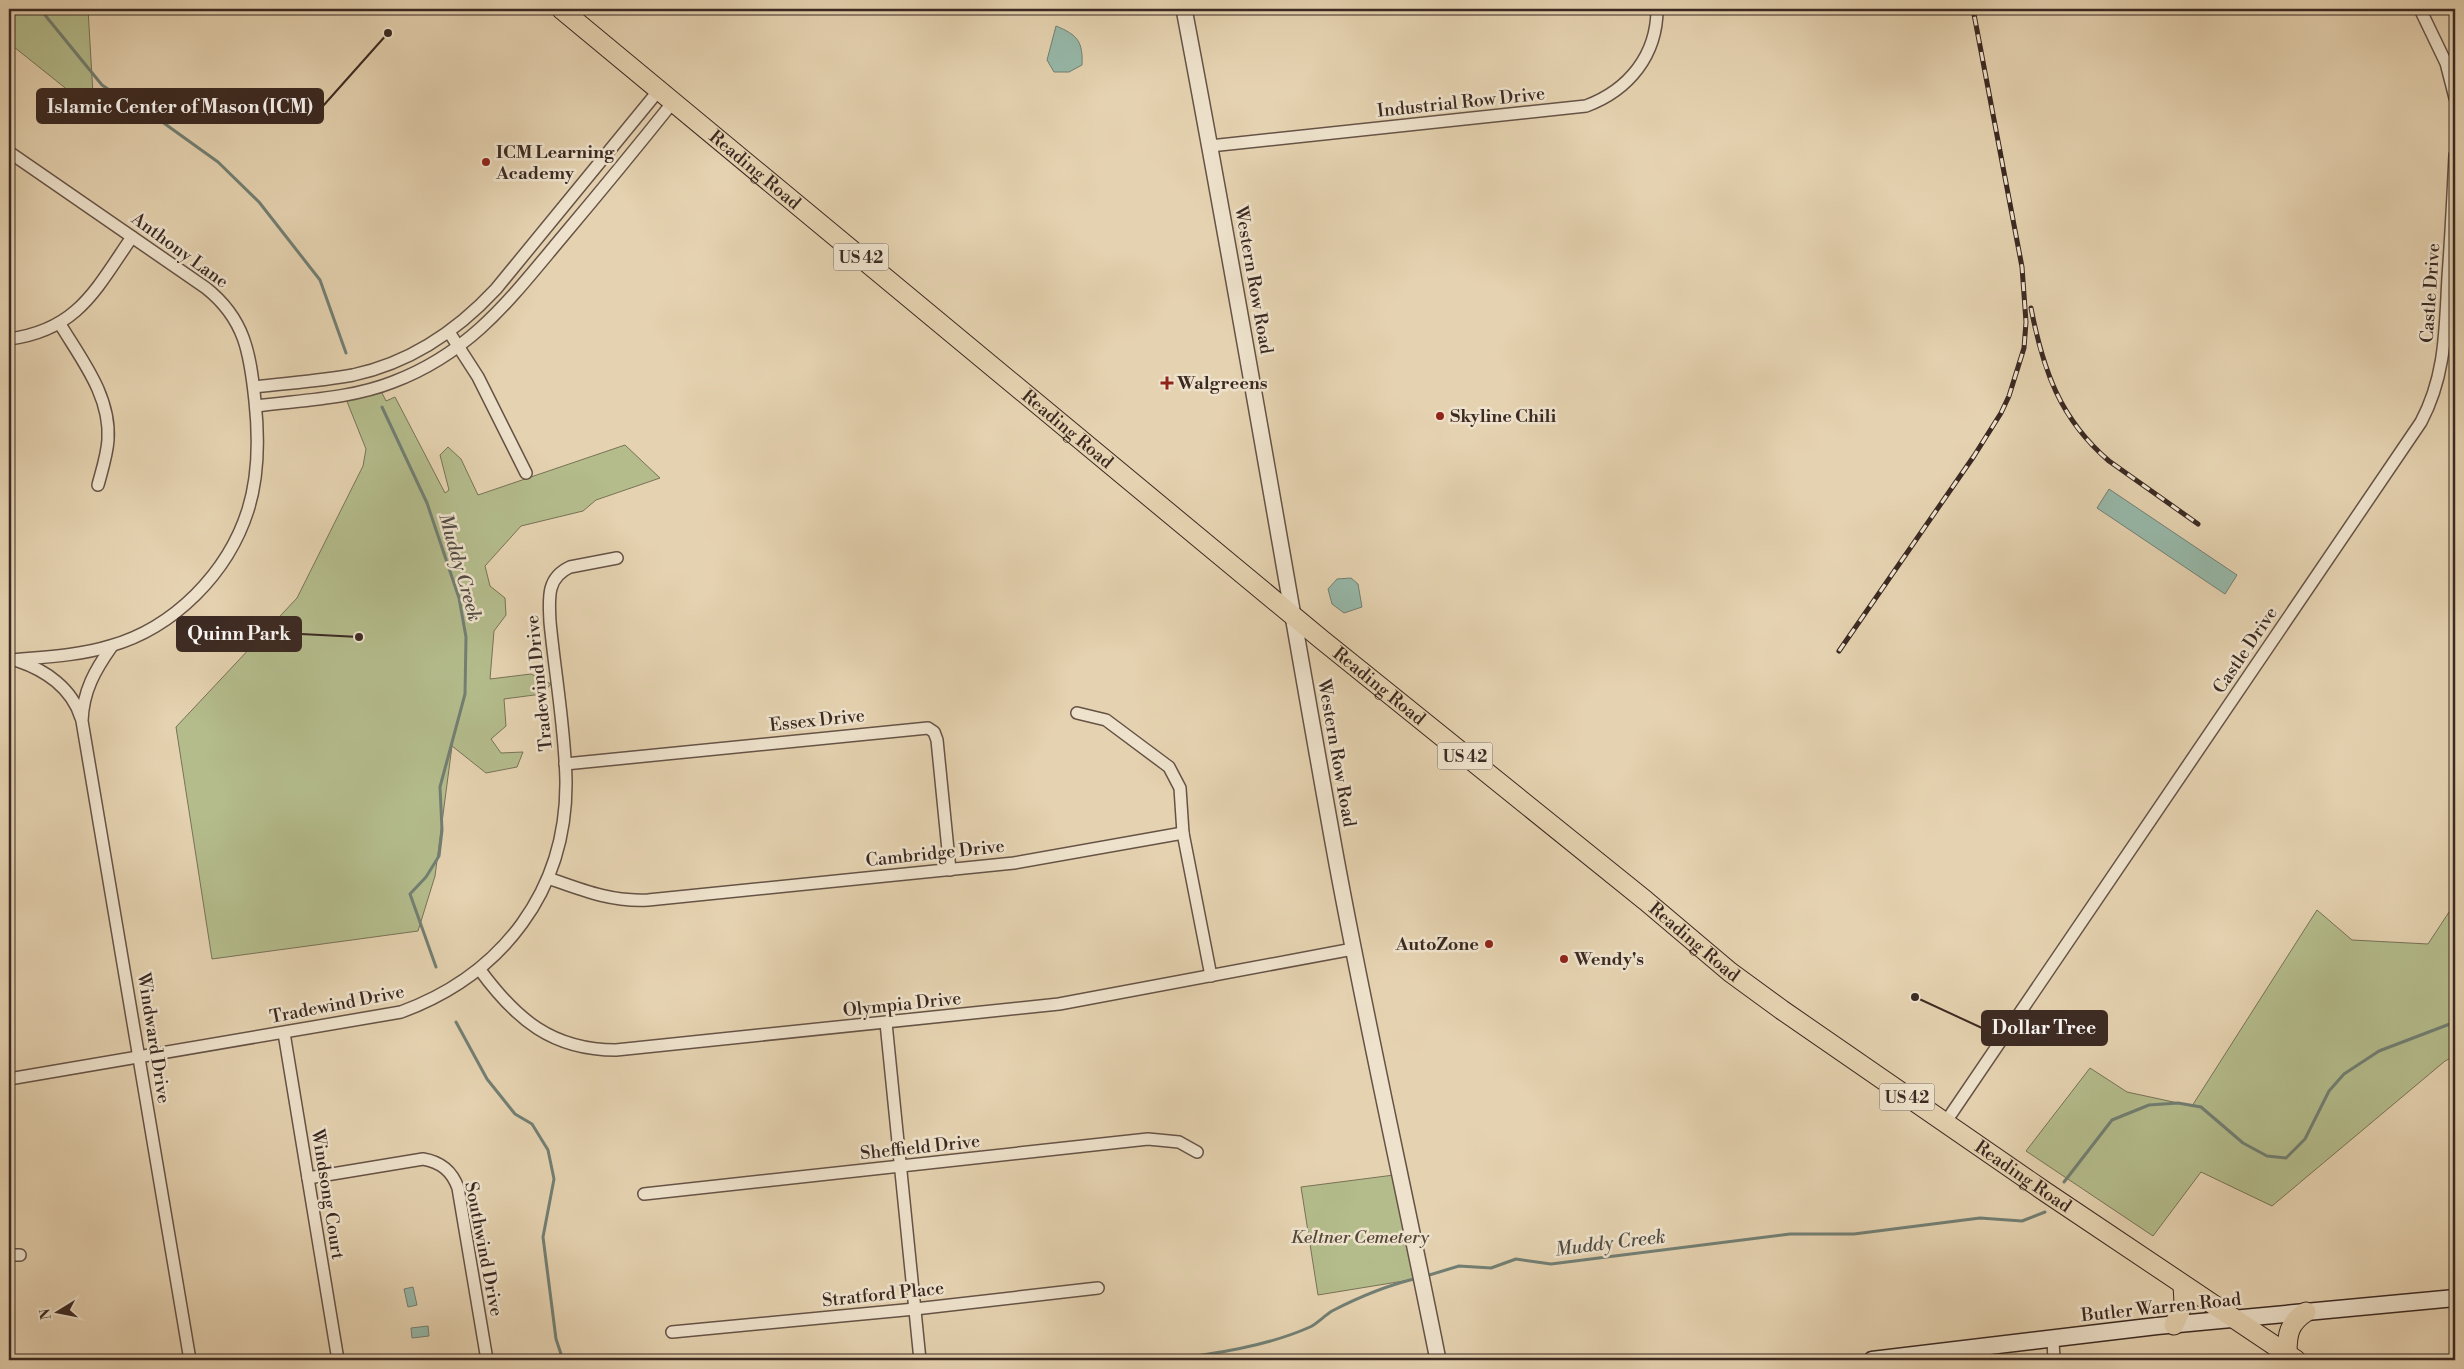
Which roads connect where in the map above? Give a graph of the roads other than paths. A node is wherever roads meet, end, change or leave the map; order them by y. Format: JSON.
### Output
{"nodes":[{"id":1,"x":561,"y":9,"type":"edge"},
{"id":2,"x":1184,"y":9,"type":"edge"},
{"id":3,"x":1657,"y":9,"type":"edge"},
{"id":4,"x":2420,"y":9,"type":"edge"},
{"id":5,"x":666,"y":96,"type":"junction"},
{"id":6,"x":2455,"y":98,"type":"edge"},
{"id":7,"x":1210,"y":146,"type":"junction"},
{"id":8,"x":9,"y":152,"type":"edge"},
{"id":9,"x":2455,"y":155,"type":"edge"},
{"id":10,"x":132,"y":237,"type":"junction"},
{"id":11,"x":60,"y":324,"type":"junction"},
{"id":12,"x":449,"y":332,"type":"junction"},
{"id":13,"x":9,"y":339,"type":"edge"},
{"id":14,"x":459,"y":347,"type":"junction"},
{"id":15,"x":254,"y":387,"type":"junction"},
{"id":16,"x":256,"y":406,"type":"junction"},
{"id":17,"x":526,"y":472,"type":"dead end"},
{"id":18,"x":98,"y":486,"type":"dead end"},
{"id":19,"x":617,"y":558,"type":"dead end"},
{"id":20,"x":1293,"y":615,"type":"junction"},
{"id":21,"x":112,"y":646,"type":"junction"},
{"id":22,"x":11,"y":659,"type":"edge"},
{"id":23,"x":1077,"y":713,"type":"dead end"},
{"id":24,"x":82,"y":721,"type":"junction"},
{"id":25,"x":565,"y":764,"type":"junction"},
{"id":26,"x":1183,"y":833,"type":"junction"},
{"id":27,"x":950,"y":870,"type":"junction"},
{"id":28,"x":548,"y":878,"type":"junction"},
{"id":29,"x":1353,"y":949,"type":"junction"},
{"id":30,"x":480,"y":970,"type":"junction"},
{"id":31,"x":1211,"y":976,"type":"junction"},
{"id":32,"x":886,"y":1023,"type":"junction"},
{"id":33,"x":284,"y":1033,"type":"junction"},
{"id":34,"x":139,"y":1057,"type":"junction"},
{"id":35,"x":9,"y":1079,"type":"edge"},
{"id":36,"x":1945,"y":1123,"type":"junction"},
{"id":37,"x":1197,"y":1152,"type":"dead end"},
{"id":38,"x":900,"y":1167,"type":"junction"},
{"id":39,"x":308,"y":1178,"type":"junction"},
{"id":40,"x":644,"y":1194,"type":"dead end"},
{"id":41,"x":2183,"y":1286,"type":"junction"},
{"id":42,"x":1098,"y":1288,"type":"dead end"},
{"id":43,"x":2455,"y":1298,"type":"edge"},
{"id":44,"x":915,"y":1308,"type":"junction"},
{"id":45,"x":2306,"y":1312,"type":"junction"},
{"id":46,"x":2232,"y":1319,"type":"junction"},
{"id":47,"x":2174,"y":1325,"type":"junction"},
{"id":48,"x":672,"y":1332,"type":"dead end"},
{"id":49,"x":2052,"y":1340,"type":"junction"},
{"id":50,"x":2291,"y":1357,"type":"edge"},
{"id":51,"x":1437,"y":1358,"type":"edge"},
{"id":52,"x":190,"y":1360,"type":"edge"},
{"id":53,"x":338,"y":1360,"type":"edge"},
{"id":54,"x":487,"y":1360,"type":"edge"},
{"id":55,"x":920,"y":1360,"type":"edge"},
{"id":56,"x":1872,"y":1360,"type":"edge"},
{"id":57,"x":2054,"y":1360,"type":"edge"}],
"edges":[{"from":1,"to":5,"type":"main road","name":"Reading Road","number":"US 42"},
{"from":2,"to":7,"type":"street","name":"Western Row Road"},
{"from":3,"to":7,"type":"street","name":"Industrial Row Drive"},
{"from":4,"to":6,"type":"street"},
{"from":5,"to":12,"type":"street"},
{"from":5,"to":14,"type":"street"},
{"from":5,"to":20,"type":"main road","name":"Reading Road","number":"US 42"},
{"from":7,"to":20,"type":"street","name":"Western Row Road"},
{"from":8,"to":10,"type":"street","name":"Anthony Lane"},
{"from":9,"to":36,"type":"street","name":"Castle Drive"},
{"from":10,"to":11,"type":"street"},
{"from":10,"to":15,"type":"street","name":"Anthony Lane"},
{"from":11,"to":13,"type":"street"},
{"from":11,"to":18,"type":"street"},
{"from":12,"to":14,"type":"street"},
{"from":12,"to":15,"type":"street"},
{"from":14,"to":16,"type":"street"},
{"from":14,"to":17,"type":"street"},
{"from":15,"to":16,"type":"street","name":"Anthony Lane"},
{"from":16,"to":21,"type":"street","name":"Anthony Lane"},
{"from":19,"to":25,"type":"street","name":"Tradewind Drive"},
{"from":20,"to":29,"type":"street","name":"Western Row Road"},
{"from":20,"to":36,"type":"main road","name":"Reading Road","number":"US 42"},
{"from":21,"to":22,"type":"street","name":"Anthony Lane"},
{"from":21,"to":24,"type":"street","name":"Windward Drive"},
{"from":22,"to":24,"type":"street","name":"Windward Drive"},
{"from":23,"to":26,"type":"street"},
{"from":24,"to":34,"type":"street","name":"Windward Drive"},
{"from":25,"to":27,"type":"street","name":"Essex Drive"},
{"from":25,"to":28,"type":"street","name":"Tradewind Drive"},
{"from":26,"to":27,"type":"street","name":"Cambridge Drive"},
{"from":26,"to":31,"type":"street"},
{"from":27,"to":28,"type":"street","name":"Cambridge Drive"},
{"from":28,"to":30,"type":"street","name":"Tradewind Drive"},
{"from":29,"to":31,"type":"street","name":"Olympia Drive"},
{"from":29,"to":51,"type":"street","name":"Western Row Road"},
{"from":30,"to":32,"type":"street","name":"Olympia Drive"},
{"from":30,"to":33,"type":"street","name":"Tradewind Drive"},
{"from":31,"to":32,"type":"street","name":"Olympia Drive"},
{"from":32,"to":38,"type":"street"},
{"from":33,"to":34,"type":"street","name":"Tradewind Drive"},
{"from":33,"to":39,"type":"street","name":"Windsong Court"},
{"from":34,"to":35,"type":"street","name":"Tradewind Drive"},
{"from":34,"to":52,"type":"street","name":"Windward Drive"},
{"from":36,"to":41,"type":"main road","name":"Reading Road","number":"US 42"},
{"from":37,"to":38,"type":"street","name":"Sheffield Drive"},
{"from":38,"to":40,"type":"street","name":"Sheffield Drive"},
{"from":38,"to":44,"type":"street"},
{"from":39,"to":53,"type":"street","name":"Windsong Court"},
{"from":39,"to":54,"type":"street","name":"Southwind Drive"},
{"from":41,"to":46,"type":"main road","name":"Reading Road","number":"US 42"},
{"from":41,"to":47,"type":"main road"},
{"from":42,"to":44,"type":"street","name":"Stratford Place"},
{"from":43,"to":45,"type":"main road","name":"Butler Warren Road"},
{"from":44,"to":48,"type":"street","name":"Stratford Place"},
{"from":44,"to":55,"type":"street"},
{"from":45,"to":46,"type":"main road","name":"Butler Warren Road"},
{"from":45,"to":50,"type":"main road"},
{"from":46,"to":47,"type":"main road","name":"Butler Warren Road"},
{"from":46,"to":50,"type":"main road","number":"US 42"},
{"from":47,"to":49,"type":"main road","name":"Butler Warren Road"},
{"from":49,"to":56,"type":"main road","name":"Butler Warren Road"},
{"from":49,"to":57,"type":"street"}]}
